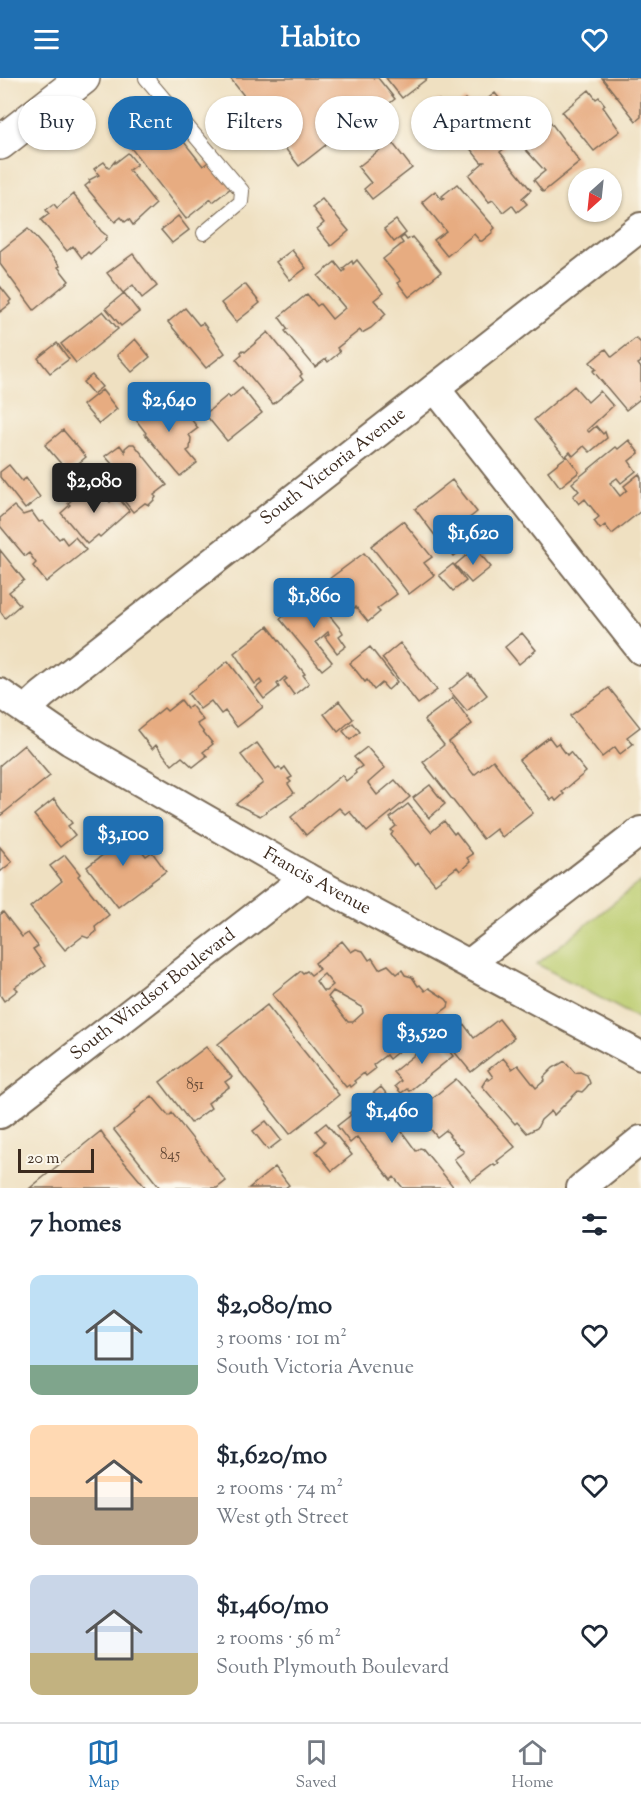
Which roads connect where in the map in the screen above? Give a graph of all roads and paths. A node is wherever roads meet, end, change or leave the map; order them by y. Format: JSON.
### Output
{"nodes":[{"id":1,"x":83,"y":78,"type":"edge"},
{"id":2,"x":146,"y":78,"type":"edge"},
{"id":3,"x":0,"y":143,"type":"edge"},
{"id":4,"x":641,"y":227,"type":"edge"},
{"id":5,"x":204,"y":233,"type":"dead end"},
{"id":6,"x":435,"y":388,"type":"junction"},
{"id":7,"x":641,"y":650,"type":"edge"},
{"id":8,"x":0,"y":693,"type":"edge"},
{"id":9,"x":26,"y":710,"type":"junction"},
{"id":10,"x":641,"y":831,"type":"edge"},
{"id":11,"x":306,"y":877,"type":"junction"},
{"id":12,"x":470,"y":963,"type":"junction"},
{"id":13,"x":641,"y":1056,"type":"edge"},
{"id":14,"x":0,"y":1114,"type":"edge"},
{"id":15,"x":641,"y":1140,"type":"edge"},
{"id":16,"x":581,"y":1188,"type":"edge"}],
"edges":[{"from":1,"to":3,"type":"main road"},
{"from":2,"to":5,"type":"lane"},
{"from":4,"to":6,"type":"street","name":"South Victoria Avenue"},
{"from":6,"to":7,"type":"street"},
{"from":6,"to":9,"type":"street","name":"South Victoria Avenue"},
{"from":8,"to":9,"type":"street","name":"Francis Avenue"},
{"from":9,"to":11,"type":"street","name":"Francis Avenue"},
{"from":10,"to":12,"type":"street"},
{"from":11,"to":12,"type":"street","name":"Francis Avenue"},
{"from":11,"to":14,"type":"street","name":"South Windsor Boulevard"},
{"from":12,"to":13,"type":"street","name":"Francis Avenue"},
{"from":15,"to":16,"type":"street"}]}
